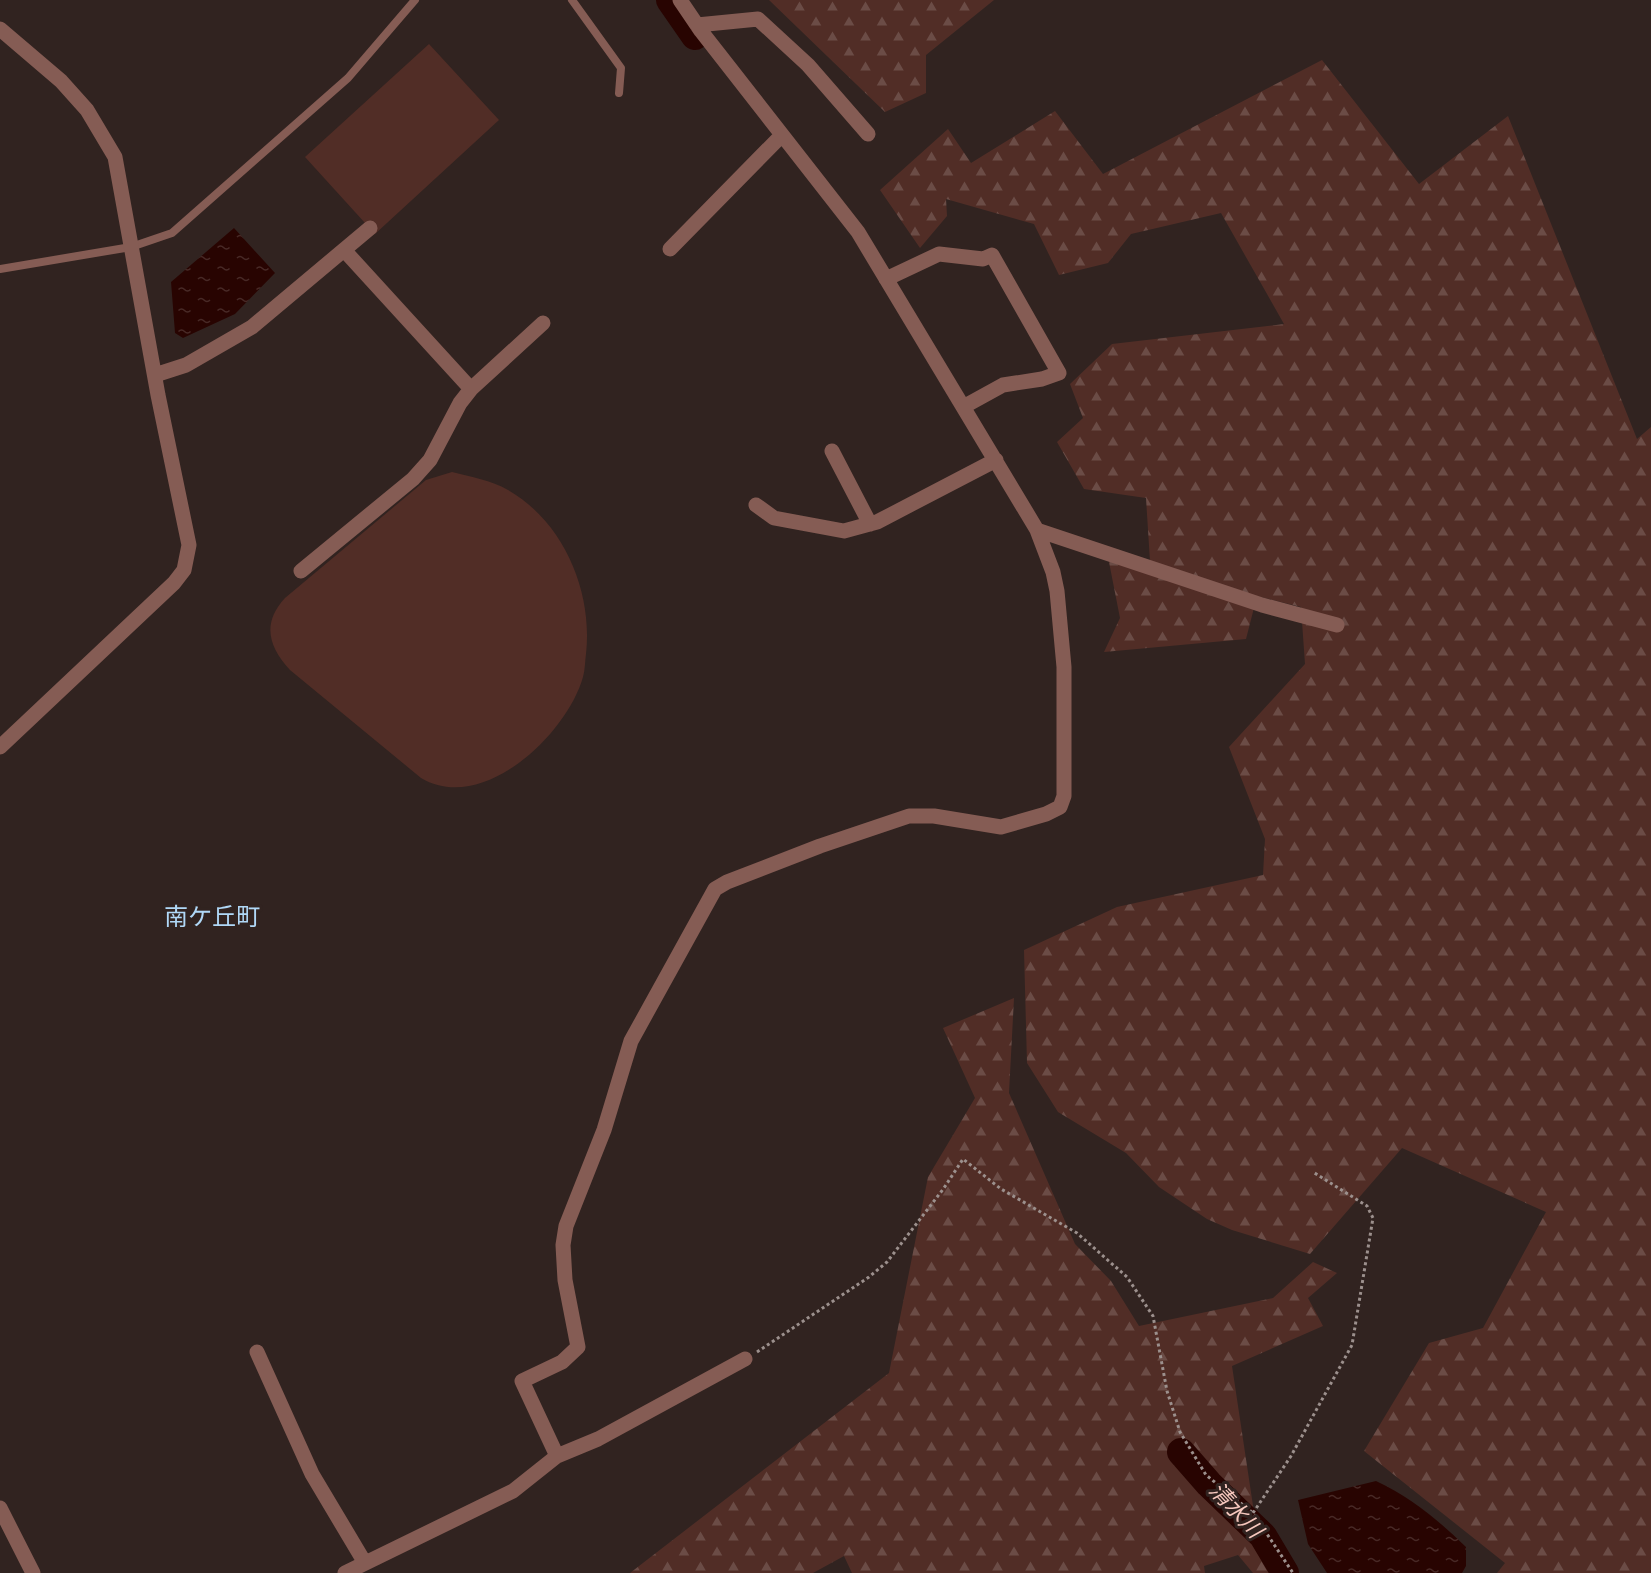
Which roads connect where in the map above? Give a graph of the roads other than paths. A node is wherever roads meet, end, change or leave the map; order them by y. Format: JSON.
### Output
{"nodes":[{"id":1,"x":415,"y":0,"type":"edge"},
{"id":2,"x":572,"y":0,"type":"edge"},
{"id":3,"x":680,"y":0,"type":"edge"},
{"id":4,"x":697,"y":25,"type":"junction"},
{"id":5,"x":0,"y":29,"type":"edge"},
{"id":6,"x":619,"y":93,"type":"dead end"},
{"id":7,"x":868,"y":134,"type":"dead end"},
{"id":8,"x":782,"y":135,"type":"junction"},
{"id":9,"x":370,"y":228,"type":"dead end"},
{"id":10,"x":131,"y":247,"type":"junction"},
{"id":11,"x":670,"y":249,"type":"dead end"},
{"id":12,"x":344,"y":250,"type":"junction"},
{"id":13,"x":0,"y":269,"type":"edge"},
{"id":14,"x":886,"y":279,"type":"junction"},
{"id":15,"x":543,"y":323,"type":"dead end"},
{"id":16,"x":155,"y":375,"type":"junction"},
{"id":17,"x":471,"y":389,"type":"junction"},
{"id":18,"x":963,"y":407,"type":"junction"},
{"id":19,"x":832,"y":451,"type":"dead end"},
{"id":20,"x":996,"y":460,"type":"junction"},
{"id":21,"x":756,"y":505,"type":"dead end"},
{"id":22,"x":870,"y":524,"type":"junction"},
{"id":23,"x":1037,"y":530,"type":"junction"},
{"id":24,"x":301,"y":571,"type":"dead end"},
{"id":25,"x":1337,"y":625,"type":"dead end"},
{"id":26,"x":0,"y":747,"type":"edge"},
{"id":27,"x":257,"y":1352,"type":"dead end"},
{"id":28,"x":746,"y":1359,"type":"road end"},
{"id":29,"x":557,"y":1456,"type":"junction"},
{"id":30,"x":0,"y":1508,"type":"edge"},
{"id":31,"x":365,"y":1563,"type":"junction"},
{"id":32,"x":33,"y":1573,"type":"edge"},
{"id":33,"x":345,"y":1573,"type":"edge"}],
"edges":[{"from":1,"to":10,"type":"lane"},
{"from":2,"to":6,"type":"lane"},
{"from":3,"to":4,"type":"street"},
{"from":4,"to":7,"type":"street"},
{"from":4,"to":8,"type":"street"},
{"from":5,"to":10,"type":"street"},
{"from":8,"to":11,"type":"street"},
{"from":8,"to":14,"type":"street"},
{"from":9,"to":12,"type":"street"},
{"from":10,"to":13,"type":"lane"},
{"from":10,"to":16,"type":"street"},
{"from":12,"to":16,"type":"street"},
{"from":12,"to":17,"type":"street"},
{"from":14,"to":18,"type":"street"},
{"from":14,"to":18,"type":"street"},
{"from":15,"to":17,"type":"street"},
{"from":16,"to":26,"type":"street"},
{"from":17,"to":24,"type":"street"},
{"from":18,"to":20,"type":"street"},
{"from":19,"to":22,"type":"street"},
{"from":20,"to":22,"type":"street"},
{"from":20,"to":23,"type":"street"},
{"from":21,"to":22,"type":"street"},
{"from":23,"to":25,"type":"street"},
{"from":23,"to":29,"type":"street"},
{"from":27,"to":31,"type":"street"},
{"from":28,"to":29,"type":"street"},
{"from":29,"to":31,"type":"street"},
{"from":30,"to":32,"type":"street"},
{"from":31,"to":33,"type":"street"}]}
